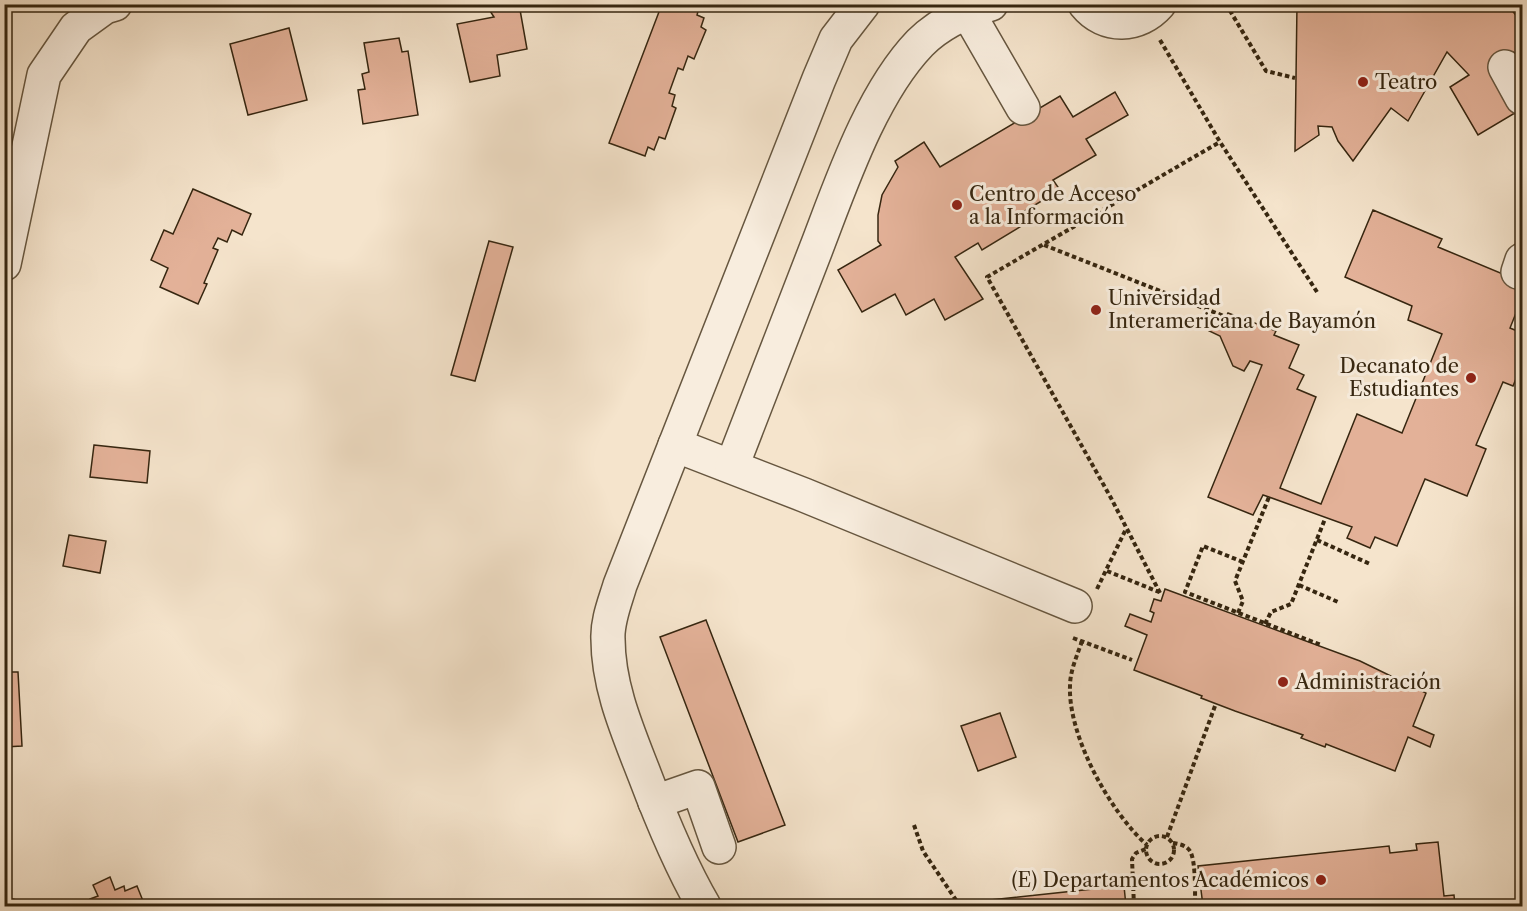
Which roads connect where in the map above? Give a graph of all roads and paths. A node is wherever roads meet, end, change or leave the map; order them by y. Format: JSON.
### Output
{"nodes":[{"id":1,"x":863,"y":4,"type":"edge"},
{"id":2,"x":1085,"y":4,"type":"edge"},
{"id":3,"x":1226,"y":4,"type":"edge"},
{"id":4,"x":108,"y":5,"type":"edge"},
{"id":5,"x":979,"y":8,"type":"edge"},
{"id":6,"x":1153,"y":10,"type":"edge"},
{"id":7,"x":1505,"y":68,"type":"dead end"},
{"id":8,"x":1295,"y":78,"type":"dead end"},
{"id":9,"x":1522,"y":98,"type":"edge"},
{"id":10,"x":1023,"y":108,"type":"dead end"},
{"id":11,"x":1220,"y":142,"type":"junction"},
{"id":12,"x":1043,"y":244,"type":"junction"},
{"id":13,"x":4,"y":264,"type":"edge"},
{"id":14,"x":1317,"y":292,"type":"dead end"},
{"id":15,"x":1226,"y":317,"type":"dead end"},
{"id":16,"x":675,"y":445,"type":"junction"},
{"id":17,"x":732,"y":466,"type":"junction"},
{"id":18,"x":1269,"y":496,"type":"dead end"},
{"id":19,"x":1325,"y":519,"type":"dead end"},
{"id":20,"x":1126,"y":528,"type":"junction"},
{"id":21,"x":1317,"y":540,"type":"junction"},
{"id":22,"x":1243,"y":562,"type":"junction"},
{"id":23,"x":1371,"y":564,"type":"dead end"},
{"id":24,"x":1107,"y":571,"type":"junction"},
{"id":25,"x":1299,"y":585,"type":"junction"},
{"id":26,"x":1338,"y":602,"type":"dead end"},
{"id":27,"x":1080,"y":611,"type":"junction"},
{"id":28,"x":1238,"y":613,"type":"junction"},
{"id":29,"x":1265,"y":624,"type":"junction"},
{"id":30,"x":1082,"y":641,"type":"junction"},
{"id":31,"x":1322,"y":645,"type":"dead end"},
{"id":32,"x":1132,"y":660,"type":"dead end"},
{"id":33,"x":1215,"y":706,"type":"dead end"},
{"id":34,"x":655,"y":802,"type":"junction"},
{"id":35,"x":914,"y":825,"type":"dead end"},
{"id":36,"x":1167,"y":837,"type":"junction"},
{"id":37,"x":1173,"y":843,"type":"junction"},
{"id":38,"x":719,"y":847,"type":"dead end"},
{"id":39,"x":1146,"y":847,"type":"junction"},
{"id":40,"x":704,"y":906,"type":"edge"},
{"id":41,"x":960,"y":906,"type":"edge"},
{"id":42,"x":1134,"y":906,"type":"edge"},
{"id":43,"x":1195,"y":906,"type":"edge"}],
"edges":[{"from":1,"to":16,"type":"street"},
{"from":2,"to":6,"type":"street"},
{"from":3,"to":8,"type":"path"},
{"from":4,"to":13,"type":"street"},
{"from":5,"to":10,"type":"street"},
{"from":5,"to":17,"type":"street"},
{"from":6,"to":11,"type":"path"},
{"from":7,"to":9,"type":"street"},
{"from":11,"to":12,"type":"path"},
{"from":11,"to":14,"type":"path"},
{"from":12,"to":15,"type":"path"},
{"from":12,"to":20,"type":"path"},
{"from":16,"to":17,"type":"street"},
{"from":16,"to":34,"type":"street"},
{"from":17,"to":27,"type":"street"},
{"from":18,"to":22,"type":"path"},
{"from":19,"to":21,"type":"path"},
{"from":20,"to":24,"type":"path"},
{"from":20,"to":24,"type":"path"},
{"from":21,"to":23,"type":"path"},
{"from":21,"to":25,"type":"path"},
{"from":22,"to":28,"type":"path"},
{"from":22,"to":28,"type":"path"},
{"from":24,"to":27,"type":"path"},
{"from":25,"to":26,"type":"path"},
{"from":25,"to":29,"type":"path"},
{"from":27,"to":30,"type":"path"},
{"from":28,"to":29,"type":"path"},
{"from":29,"to":31,"type":"path"},
{"from":30,"to":32,"type":"path"},
{"from":30,"to":39,"type":"path"},
{"from":33,"to":36,"type":"path"},
{"from":34,"to":38,"type":"street"},
{"from":34,"to":40,"type":"street"},
{"from":35,"to":41,"type":"path"},
{"from":36,"to":37,"type":"path"},
{"from":36,"to":39,"type":"path"},
{"from":37,"to":39,"type":"path"},
{"from":37,"to":43,"type":"path"},
{"from":39,"to":42,"type":"path"}]}
